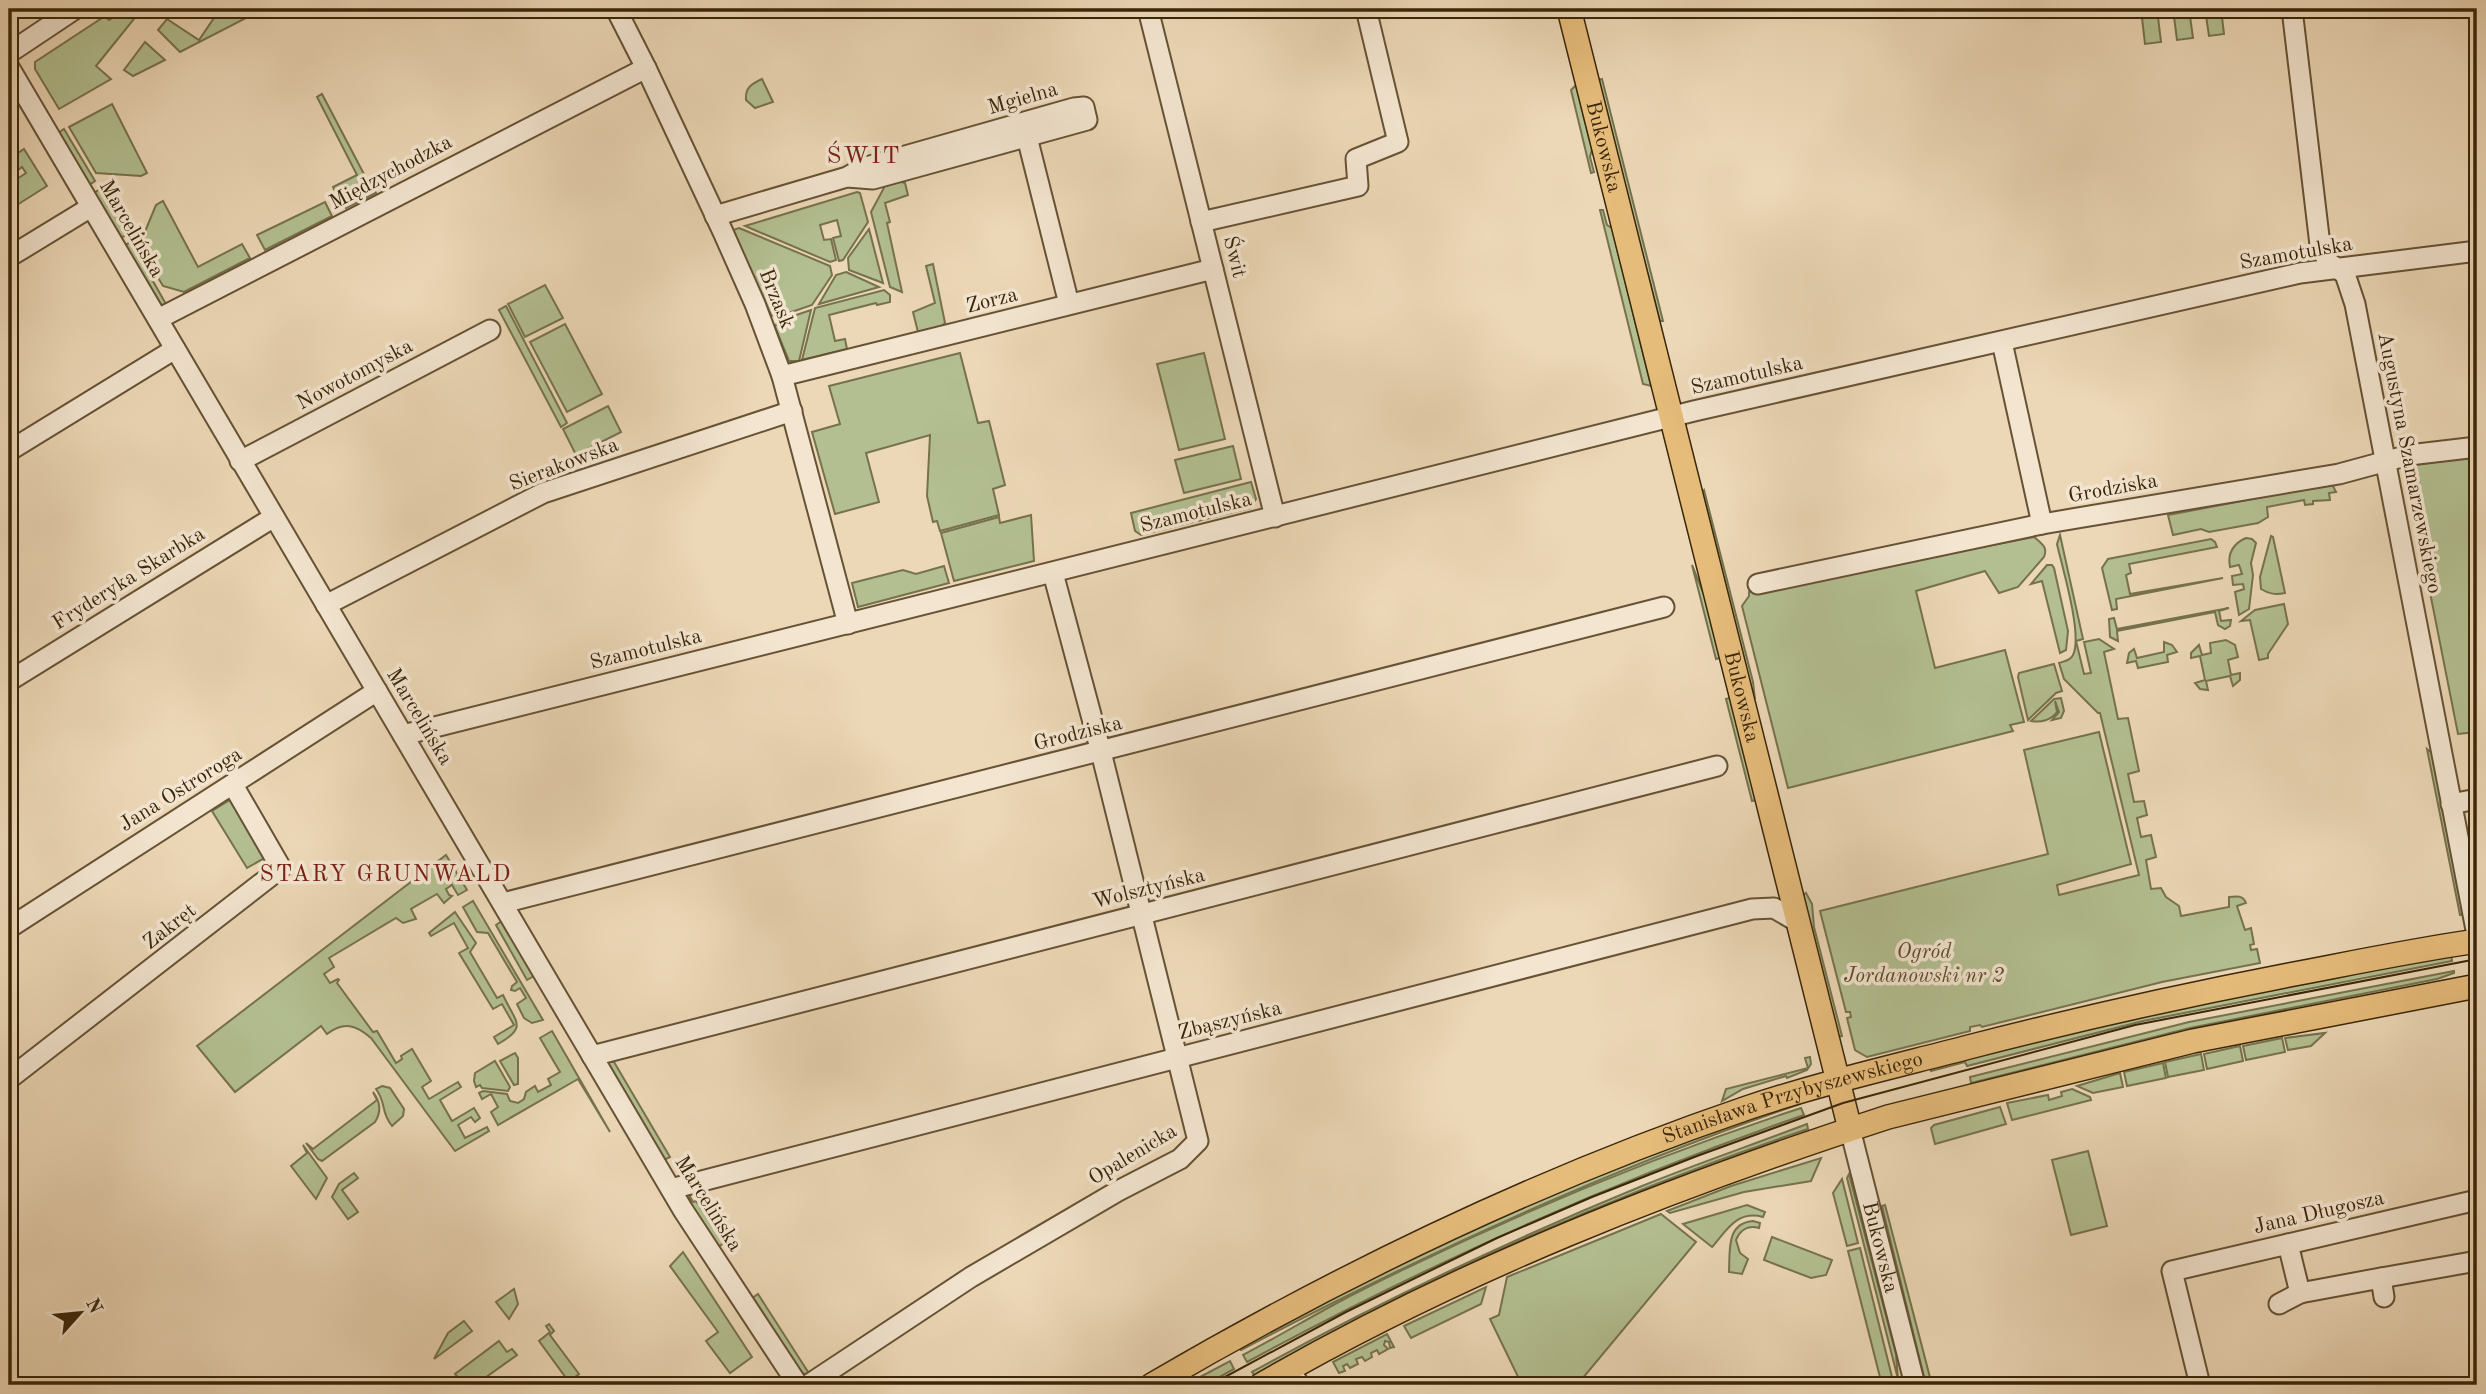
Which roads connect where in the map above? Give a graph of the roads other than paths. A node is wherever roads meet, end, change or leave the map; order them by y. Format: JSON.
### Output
{"nodes":[{"id":1,"x":75,"y":9,"type":"edge"},
{"id":2,"x":616,"y":9,"type":"edge"},
{"id":3,"x":1148,"y":9,"type":"edge"},
{"id":4,"x":1366,"y":9,"type":"edge"},
{"id":5,"x":1569,"y":9,"type":"edge"},
{"id":6,"x":2292,"y":9,"type":"edge"},
{"id":7,"x":9,"y":53,"type":"edge"},
{"id":8,"x":9,"y":67,"type":"edge"},
{"id":9,"x":646,"y":68,"type":"junction"},
{"id":10,"x":91,"y":207,"type":"junction"},
{"id":11,"x":715,"y":216,"type":"junction"},
{"id":12,"x":1201,"y":222,"type":"junction"},
{"id":13,"x":2477,"y":251,"type":"edge"},
{"id":14,"x":9,"y":257,"type":"edge"},
{"id":15,"x":2338,"y":268,"type":"junction"},
{"id":16,"x":1213,"y":269,"type":"junction"},
{"id":17,"x":1069,"y":304,"type":"junction"},
{"id":18,"x":158,"y":319,"type":"junction"},
{"id":19,"x":490,"y":330,"type":"dead end"},
{"id":20,"x":2003,"y":342,"type":"junction"},
{"id":21,"x":175,"y":349,"type":"junction"},
{"id":22,"x":782,"y":376,"type":"junction"},
{"id":23,"x":792,"y":411,"type":"junction"},
{"id":24,"x":1672,"y":417,"type":"junction"},
{"id":25,"x":2477,"y":447,"type":"edge"},
{"id":26,"x":9,"y":451,"type":"edge"},
{"id":27,"x":240,"y":461,"type":"junction"},
{"id":28,"x":2386,"y":463,"type":"junction"},
{"id":29,"x":274,"y":517,"type":"junction"},
{"id":30,"x":1275,"y":517,"type":"junction"},
{"id":31,"x":2042,"y":524,"type":"junction"},
{"id":32,"x":1053,"y":573,"type":"junction"},
{"id":33,"x":1758,"y":584,"type":"dead end"},
{"id":34,"x":326,"y":605,"type":"junction"},
{"id":35,"x":1664,"y":607,"type":"dead end"},
{"id":36,"x":848,"y":624,"type":"junction"},
{"id":37,"x":9,"y":681,"type":"edge"},
{"id":38,"x":377,"y":691,"type":"junction"},
{"id":39,"x":403,"y":735,"type":"junction"},
{"id":40,"x":1101,"y":752,"type":"junction"},
{"id":41,"x":1717,"y":766,"type":"dead end"},
{"id":42,"x":233,"y":785,"type":"junction"},
{"id":43,"x":2477,"y":799,"type":"edge"},
{"id":44,"x":2451,"y":804,"type":"junction"},
{"id":45,"x":503,"y":903,"type":"junction"},
{"id":46,"x":1142,"y":914,"type":"junction"},
{"id":47,"x":1798,"y":922,"type":"junction"},
{"id":48,"x":9,"y":928,"type":"edge"},
{"id":49,"x":2477,"y":935,"type":"edge"},
{"id":50,"x":2477,"y":941,"type":"edge"},
{"id":51,"x":2477,"y":986,"type":"edge"},
{"id":52,"x":592,"y":1056,"type":"junction"},
{"id":53,"x":1178,"y":1058,"type":"junction"},
{"id":54,"x":9,"y":1079,"type":"edge"},
{"id":55,"x":1838,"y":1082,"type":"junction"},
{"id":56,"x":1850,"y":1129,"type":"junction"},
{"id":57,"x":671,"y":1189,"type":"junction"},
{"id":58,"x":2477,"y":1200,"type":"edge"},
{"id":59,"x":2287,"y":1244,"type":"junction"},
{"id":60,"x":2477,"y":1261,"type":"edge"},
{"id":61,"x":2301,"y":1293,"type":"junction"},
{"id":62,"x":2279,"y":1304,"type":"dead end"},
{"id":63,"x":1295,"y":1377,"type":"edge"},
{"id":64,"x":798,"y":1385,"type":"edge"},
{"id":65,"x":808,"y":1385,"type":"edge"},
{"id":66,"x":1152,"y":1385,"type":"edge"},
{"id":67,"x":1261,"y":1385,"type":"edge"},
{"id":68,"x":1915,"y":1385,"type":"edge"},
{"id":69,"x":2200,"y":1385,"type":"edge"}],
"edges":[{"from":1,"to":7,"type":"street"},
{"from":2,"to":9,"type":"street","name":"Brzask"},
{"from":3,"to":12,"type":"street","name":"Świt"},
{"from":4,"to":12,"type":"street"},
{"from":5,"to":24,"type":"main road","name":"Bukowska"},
{"from":6,"to":15,"type":"street","name":"Augustyna Szamarzewskiego"},
{"from":8,"to":10,"type":"street","name":"Marcelińska"},
{"from":9,"to":11,"type":"street","name":"Brzask"},
{"from":9,"to":18,"type":"street","name":"Międzychodzka"},
{"from":10,"to":14,"type":"street"},
{"from":10,"to":18,"type":"street","name":"Marcelińska"},
{"from":11,"to":17,"type":"street","name":"Mgielna"},
{"from":11,"to":22,"type":"street","name":"Brzask"},
{"from":12,"to":16,"type":"street","name":"Świt"},
{"from":13,"to":15,"type":"street","name":"Szamotulska"},
{"from":15,"to":20,"type":"street","name":"Szamotulska"},
{"from":15,"to":28,"type":"street","name":"Augustyna Szamarzewskiego"},
{"from":16,"to":17,"type":"street","name":"Zorza"},
{"from":16,"to":30,"type":"street","name":"Świt"},
{"from":17,"to":22,"type":"street","name":"Zorza"},
{"from":18,"to":21,"type":"street","name":"Marcelińska"},
{"from":19,"to":27,"type":"street","name":"Nowotomyska"},
{"from":20,"to":24,"type":"street","name":"Szamotulska"},
{"from":20,"to":31,"type":"street"},
{"from":21,"to":26,"type":"street"},
{"from":21,"to":27,"type":"street","name":"Marcelińska"},
{"from":22,"to":23,"type":"street","name":"Brzask"},
{"from":23,"to":34,"type":"street","name":"Sierakowska"},
{"from":23,"to":36,"type":"street","name":"Brzask"},
{"from":24,"to":30,"type":"street","name":"Szamotulska"},
{"from":24,"to":47,"type":"main road","name":"Bukowska"},
{"from":25,"to":28,"type":"street","name":"Grodziska"},
{"from":27,"to":29,"type":"street","name":"Marcelińska"},
{"from":28,"to":31,"type":"street","name":"Grodziska"},
{"from":28,"to":44,"type":"street","name":"Augustyna Szamarzewskiego"},
{"from":29,"to":34,"type":"street","name":"Marcelińska"},
{"from":29,"to":37,"type":"street","name":"Fryderyka Skarbka"},
{"from":30,"to":32,"type":"street","name":"Szamotulska"},
{"from":31,"to":33,"type":"street","name":"Grodziska"},
{"from":32,"to":36,"type":"street","name":"Szamotulska"},
{"from":32,"to":40,"type":"street","name":"Opalenicka"},
{"from":34,"to":38,"type":"street","name":"Marcelińska"},
{"from":35,"to":40,"type":"street","name":"Grodziska"},
{"from":36,"to":39,"type":"street","name":"Szamotulska"},
{"from":38,"to":39,"type":"street","name":"Marcelińska"},
{"from":38,"to":42,"type":"street","name":"Jana Ostroroga"},
{"from":39,"to":45,"type":"street","name":"Marcelińska"},
{"from":40,"to":45,"type":"street","name":"Grodziska"},
{"from":40,"to":46,"type":"street","name":"Opalenicka"},
{"from":41,"to":46,"type":"street","name":"Wolsztyńska"},
{"from":42,"to":48,"type":"street","name":"Jana Ostroroga"},
{"from":42,"to":54,"type":"street","name":"Zakręt"},
{"from":43,"to":44,"type":"street"},
{"from":44,"to":49,"type":"street","name":"Augustyna Szamarzewskiego"},
{"from":45,"to":52,"type":"street","name":"Marcelińska"},
{"from":46,"to":52,"type":"street","name":"Wolsztyńska"},
{"from":46,"to":53,"type":"street","name":"Opalenicka"},
{"from":47,"to":53,"type":"street","name":"Zbąszyńska"},
{"from":47,"to":55,"type":"main road","name":"Bukowska"},
{"from":50,"to":55,"type":"main road","name":"Stanisława Przybyszewskiego"},
{"from":51,"to":56,"type":"main road","name":"Stanisława Przybyszewskiego"},
{"from":52,"to":57,"type":"street","name":"Marcelińska"},
{"from":53,"to":57,"type":"street","name":"Zbąszyńska"},
{"from":53,"to":65,"type":"street","name":"Opalenicka"},
{"from":55,"to":56,"type":"main road","name":"Bukowska"},
{"from":55,"to":66,"type":"main road","name":"Stanisława Przybyszewskiego"},
{"from":56,"to":63,"type":"main road","name":"Stanisława Przybyszewskiego"},
{"from":56,"to":68,"type":"street","name":"Bukowska"},
{"from":57,"to":64,"type":"street","name":"Marcelińska"},
{"from":58,"to":59,"type":"street","name":"Jana Długosza"},
{"from":59,"to":61,"type":"street"},
{"from":59,"to":69,"type":"street","name":"Jana Długosza"},
{"from":60,"to":61,"type":"street"},
{"from":61,"to":62,"type":"street"},
{"from":63,"to":67,"type":"main road","name":"Stanisława Przybyszewskiego"}]}
